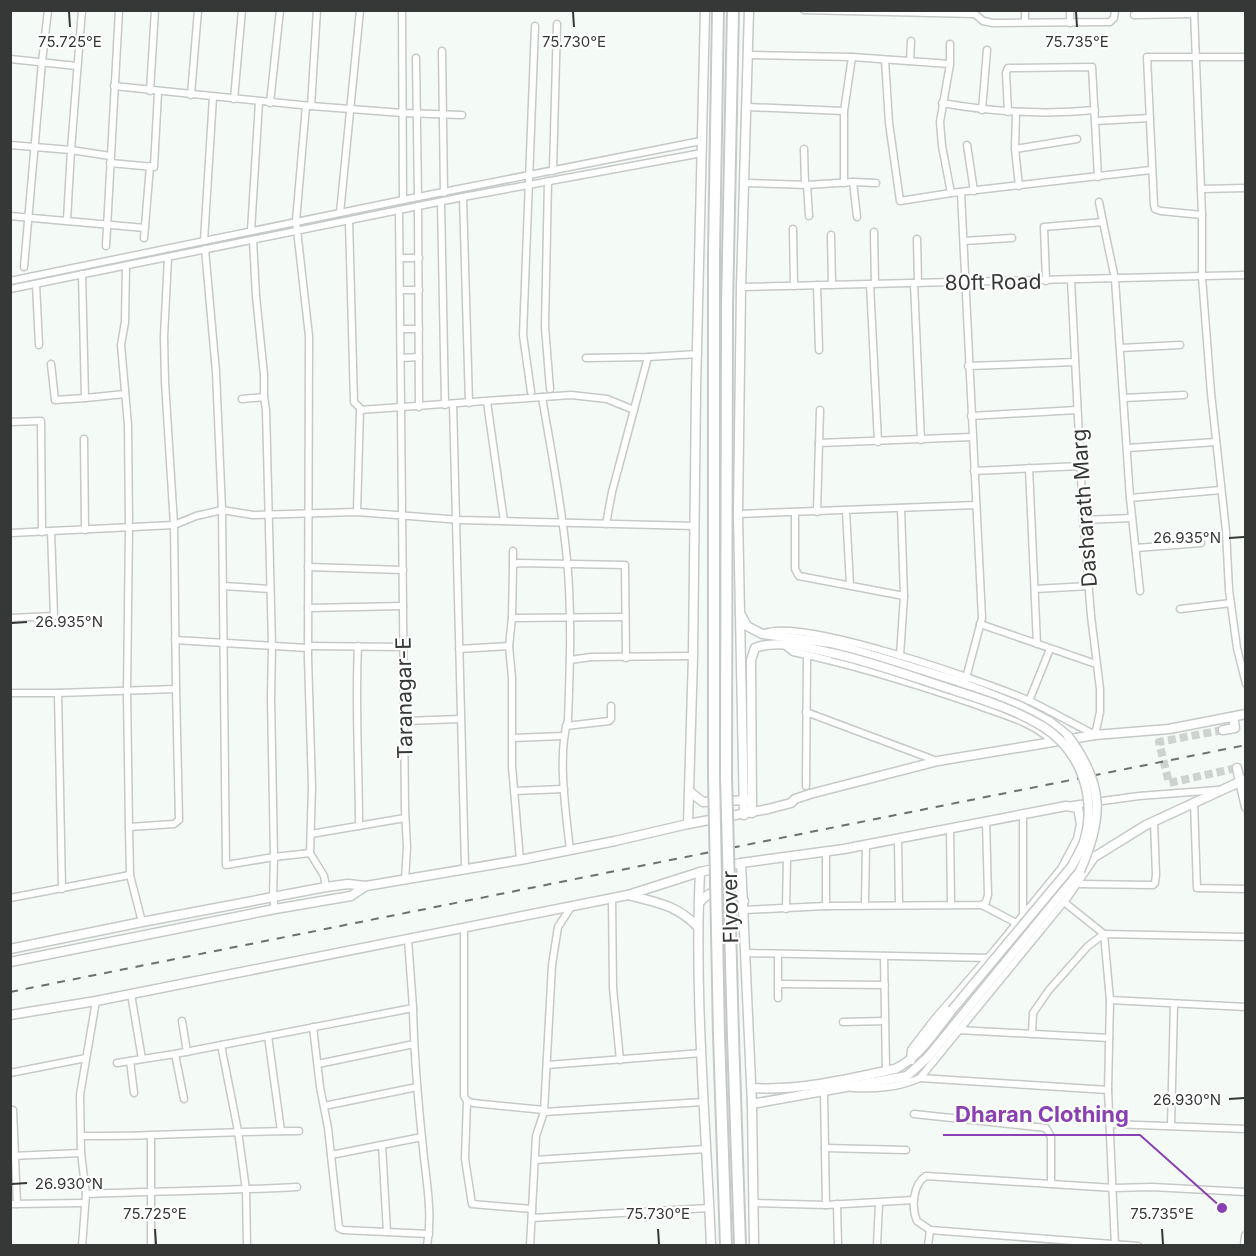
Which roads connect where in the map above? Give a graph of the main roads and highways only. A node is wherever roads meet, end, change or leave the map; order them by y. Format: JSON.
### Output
{"nodes":[{"id":1,"x":718,"y":10,"type":"edge"},
{"id":2,"x":733,"y":10,"type":"edge"},
{"id":3,"x":726,"y":1245,"type":"edge"},
{"id":4,"x":740,"y":1245,"type":"edge"}],
"edges":[{"from":1,"to":3,"type":"highway","name":"Flyover","bridge":true},
{"from":2,"to":4,"type":"highway","name":"Flyover","bridge":true}]}
